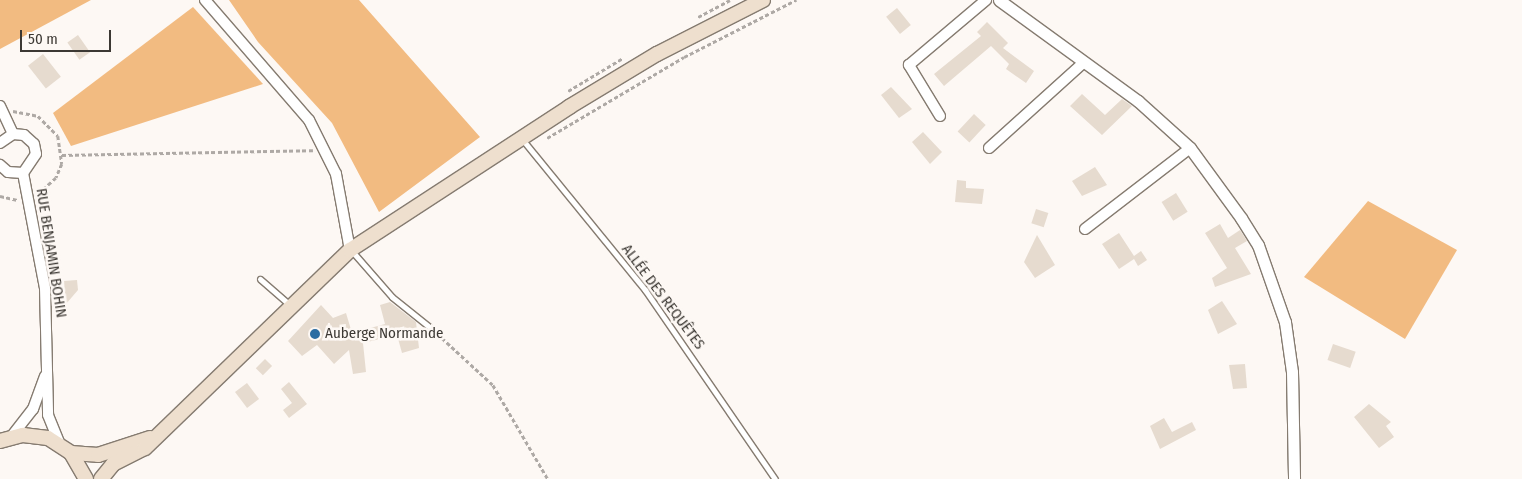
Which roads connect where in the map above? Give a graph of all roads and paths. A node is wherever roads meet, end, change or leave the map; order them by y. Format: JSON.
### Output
{"nodes":[{"id":1,"x":205,"y":0,"type":"edge"},
{"id":2,"x":763,"y":0,"type":"edge"},
{"id":3,"x":796,"y":0,"type":"edge"},
{"id":4,"x":986,"y":0,"type":"edge"},
{"id":5,"x":999,"y":0,"type":"edge"},
{"id":6,"x":1083,"y":63,"type":"junction"},
{"id":7,"x":0,"y":106,"type":"edge"},
{"id":8,"x":940,"y":116,"type":"dead end"},
{"id":9,"x":13,"y":134,"type":"junction"},
{"id":10,"x":526,"y":135,"type":"junction"},
{"id":11,"x":0,"y":143,"type":"edge"},
{"id":12,"x":989,"y":148,"type":"dead end"},
{"id":13,"x":1190,"y":148,"type":"junction"},
{"id":14,"x":324,"y":150,"type":"junction"},
{"id":15,"x":62,"y":155,"type":"dead end"},
{"id":16,"x":0,"y":165,"type":"edge"},
{"id":17,"x":23,"y":173,"type":"junction"},
{"id":18,"x":1084,"y":229,"type":"dead end"},
{"id":19,"x":350,"y":250,"type":"junction"},
{"id":20,"x":260,"y":279,"type":"dead end"},
{"id":21,"x":292,"y":307,"type":"junction"},
{"id":22,"x":437,"y":333,"type":"joint"},
{"id":23,"x":48,"y":367,"type":"junction"},
{"id":24,"x":155,"y":436,"type":"junction"},
{"id":25,"x":6,"y":439,"type":"edge"},
{"id":26,"x":65,"y":449,"type":"junction"},
{"id":27,"x":86,"y":479,"type":"edge"},
{"id":28,"x":101,"y":479,"type":"edge"},
{"id":29,"x":548,"y":479,"type":"edge"},
{"id":30,"x":775,"y":479,"type":"edge"},
{"id":31,"x":1294,"y":479,"type":"edge"}],
"edges":[{"from":1,"to":14,"type":"street"},
{"from":2,"to":10,"type":"main road"},
{"from":3,"to":10,"type":"path"},
{"from":4,"to":8,"type":"street"},
{"from":5,"to":6,"type":"street"},
{"from":6,"to":12,"type":"street"},
{"from":6,"to":13,"type":"street"},
{"from":7,"to":9,"type":"street"},
{"from":9,"to":11,"type":"street"},
{"from":9,"to":17,"type":"street"},
{"from":10,"to":19,"type":"main road"},
{"from":10,"to":30,"type":"lane","name":"ALLÉE DES REQUÊTES"},
{"from":13,"to":18,"type":"street"},
{"from":13,"to":31,"type":"street"},
{"from":14,"to":15,"type":"path"},
{"from":14,"to":19,"type":"street"},
{"from":16,"to":17,"type":"street"},
{"from":17,"to":23,"type":"street","name":"RUE BENJAMIN BOHIN"},
{"from":19,"to":21,"type":"main road"},
{"from":19,"to":22,"type":"lane"},
{"from":20,"to":21,"type":"lane"},
{"from":21,"to":24,"type":"main road"},
{"from":22,"to":29,"type":"path"},
{"from":23,"to":25,"type":"street","name":"RUE BENJAMIN BOHIN"},
{"from":23,"to":26,"type":"street","name":"RUE BENJAMIN BOHIN"},
{"from":24,"to":26,"type":"main road"},
{"from":24,"to":28,"type":"main road"},
{"from":25,"to":26,"type":"main road"},
{"from":26,"to":27,"type":"main road"}]}
